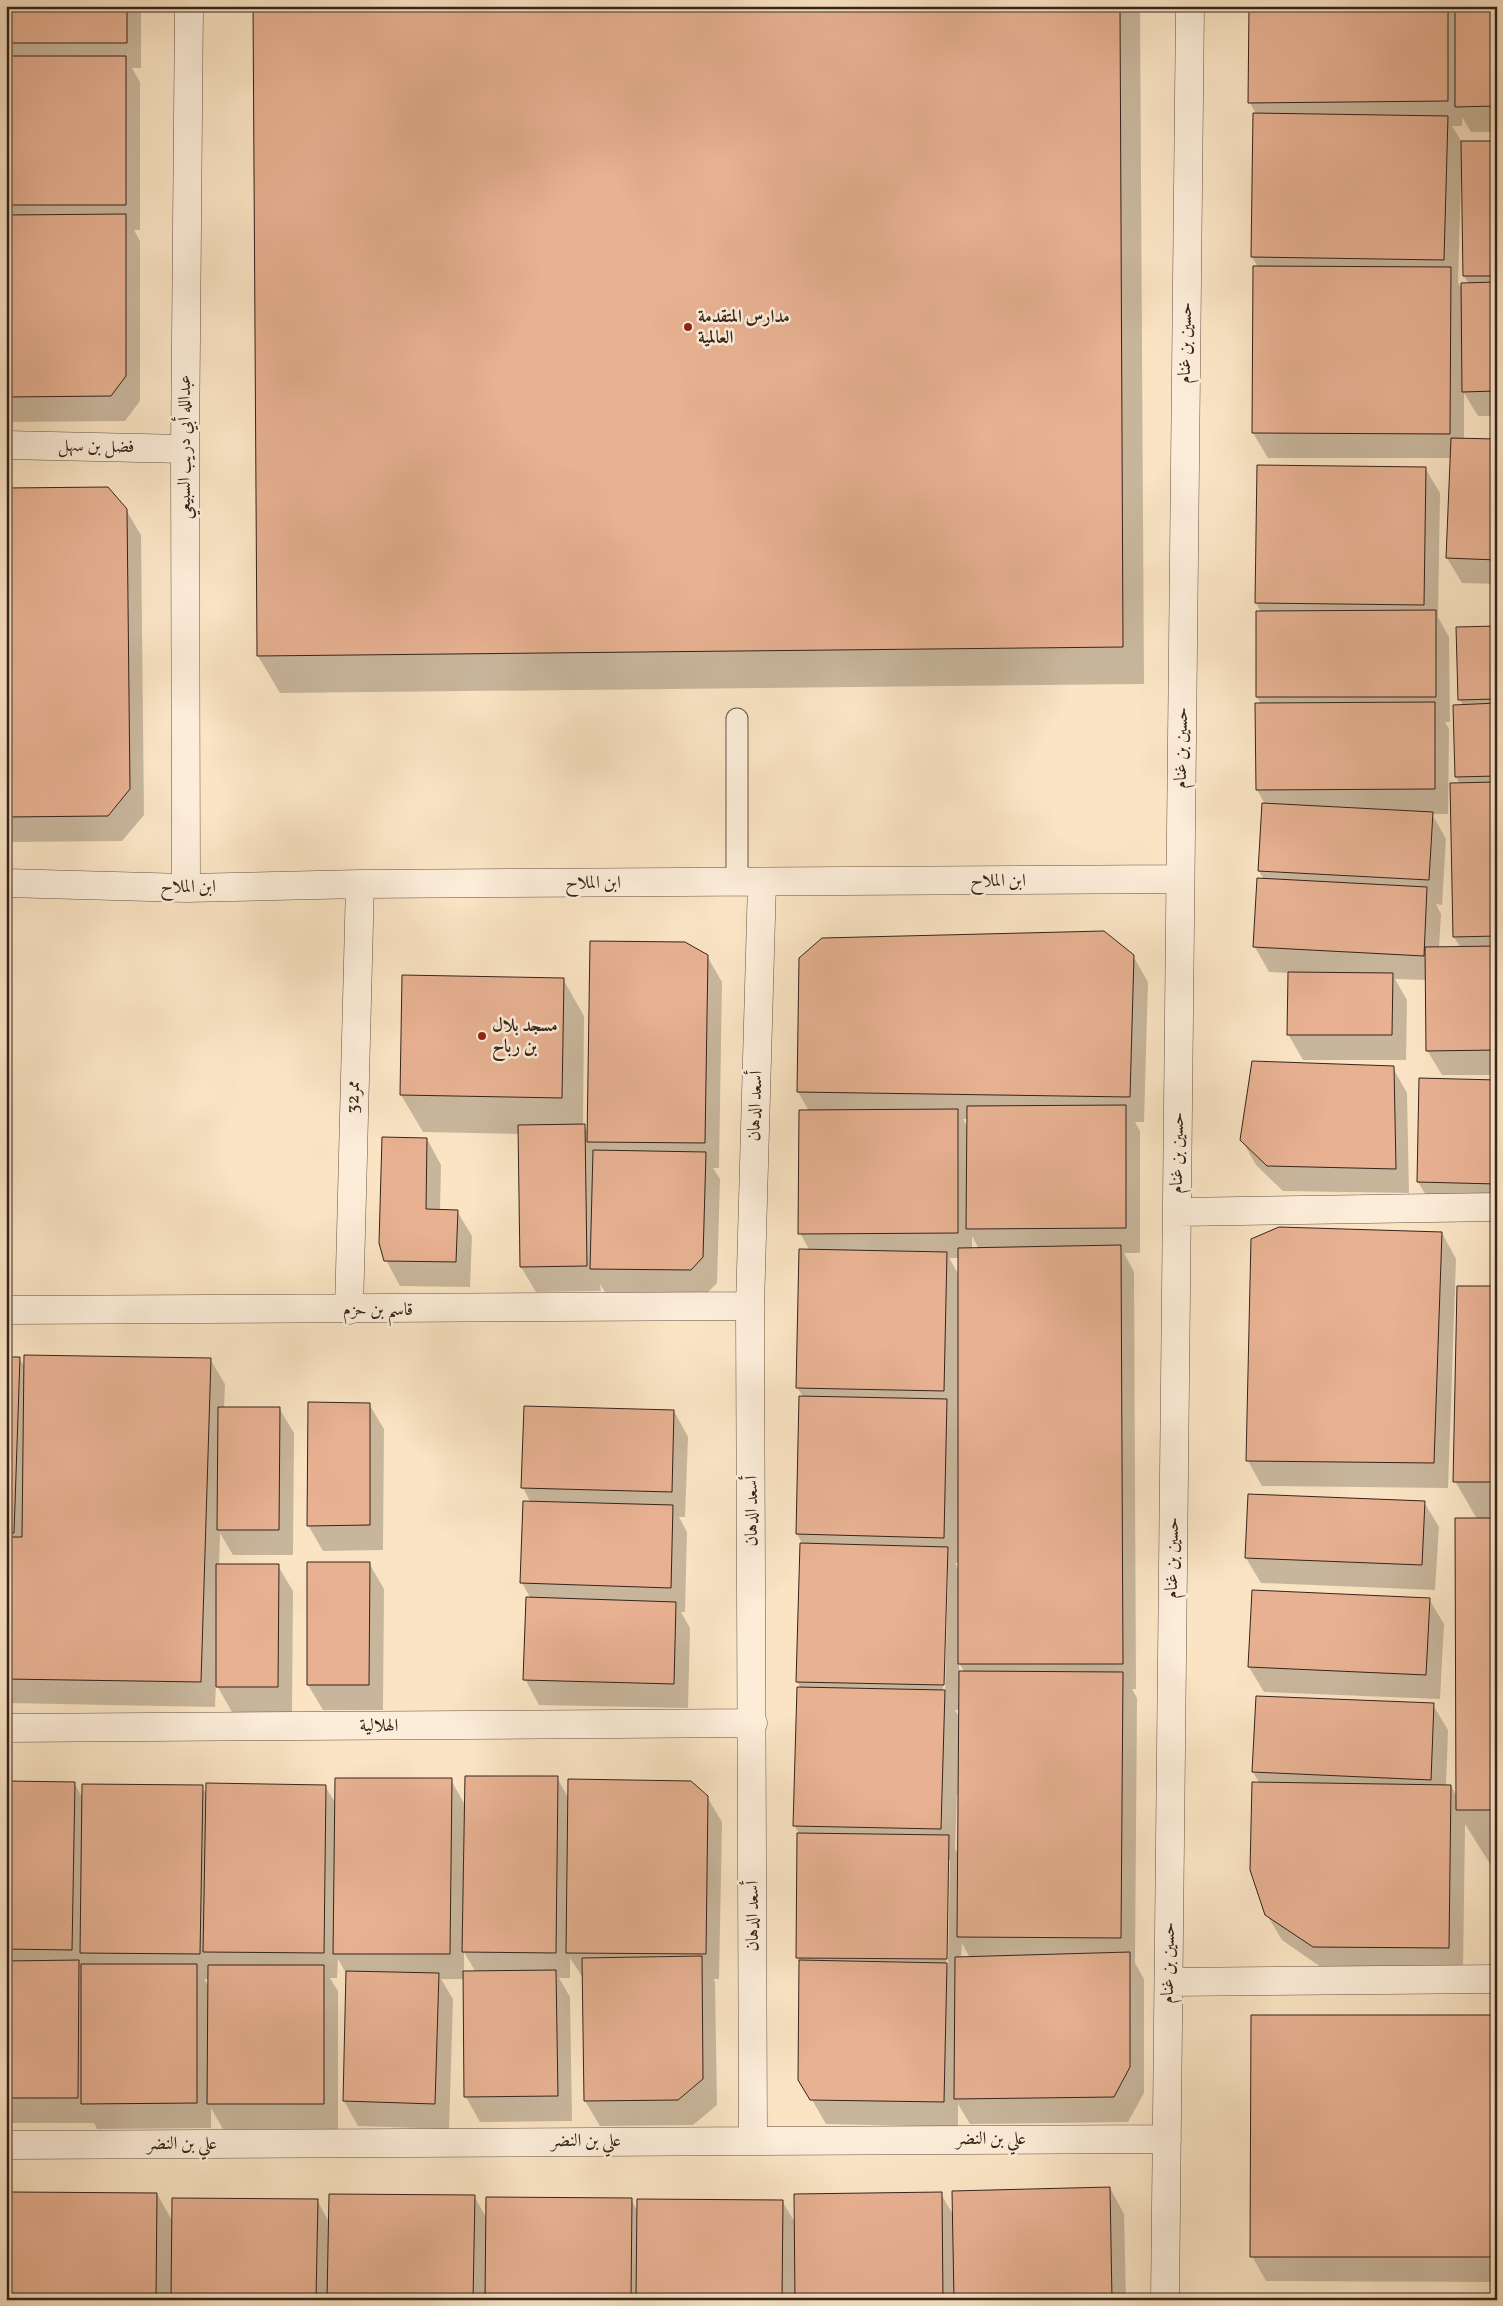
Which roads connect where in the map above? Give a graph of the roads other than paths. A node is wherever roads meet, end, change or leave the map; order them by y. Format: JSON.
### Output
{"nodes":[{"id":1,"x":189,"y":6,"type":"edge"},
{"id":2,"x":1190,"y":6,"type":"edge"},
{"id":3,"x":6,"y":445,"type":"edge"},
{"id":4,"x":185,"y":450,"type":"junction"},
{"id":5,"x":737,"y":718,"type":"dead end"},
{"id":6,"x":1180,"y":879,"type":"junction"},
{"id":7,"x":749,"y":882,"type":"junction"},
{"id":8,"x":6,"y":884,"type":"edge"},
{"id":9,"x":360,"y":884,"type":"junction"},
{"id":10,"x":186,"y":888,"type":"junction"},
{"id":11,"x":1497,"y":1207,"type":"edge"},
{"id":12,"x":1177,"y":1212,"type":"junction"},
{"id":13,"x":750,"y":1306,"type":"junction"},
{"id":14,"x":6,"y":1310,"type":"edge"},
{"id":15,"x":349,"y":1310,"type":"junction"},
{"id":16,"x":753,"y":1723,"type":"junction"},
{"id":17,"x":6,"y":1728,"type":"edge"},
{"id":18,"x":1497,"y":1979,"type":"edge"},
{"id":19,"x":1169,"y":1982,"type":"junction"},
{"id":20,"x":1167,"y":2138,"type":"junction"},
{"id":21,"x":753,"y":2140,"type":"junction"},
{"id":22,"x":6,"y":2145,"type":"edge"},
{"id":23,"x":1165,"y":2300,"type":"edge"}],
"edges":[{"from":1,"to":4,"type":"street","name":"عبدالله أبي دريب السبيعي"},
{"from":2,"to":6,"type":"street","name":"حسين بن غنام"},
{"from":3,"to":4,"type":"street","name":"فضل بن سهل"},
{"from":4,"to":10,"type":"street","name":"عبدالله أبي دريب السبيعي"},
{"from":5,"to":7,"type":"lane"},
{"from":6,"to":7,"type":"street","name":"ابن الملاح"},
{"from":6,"to":12,"type":"street","name":"حسين بن غنام"},
{"from":7,"to":9,"type":"street","name":"ابن الملاح"},
{"from":7,"to":13,"type":"street","name":"أسعد الدهان"},
{"from":8,"to":10,"type":"street","name":"ابن الملاح"},
{"from":9,"to":10,"type":"street","name":"ابن الملاح"},
{"from":9,"to":15,"type":"street","name":"ممر32"},
{"from":11,"to":12,"type":"street"},
{"from":12,"to":19,"type":"street","name":"حسين بن غنام"},
{"from":13,"to":15,"type":"street","name":"قاسم بن حزم"},
{"from":13,"to":16,"type":"street","name":"أسعد الدهان"},
{"from":14,"to":15,"type":"street","name":"قاسم بن حزم"},
{"from":16,"to":17,"type":"street","name":"الهلالية"},
{"from":16,"to":21,"type":"street","name":"أسعد الدهان"},
{"from":18,"to":19,"type":"street"},
{"from":19,"to":20,"type":"street","name":"حسين بن غنام"},
{"from":20,"to":21,"type":"street","name":"علي بن النضر"},
{"from":20,"to":23,"type":"street","name":"حسين بن غنام"},
{"from":21,"to":22,"type":"street","name":"علي بن النضر"}]}
